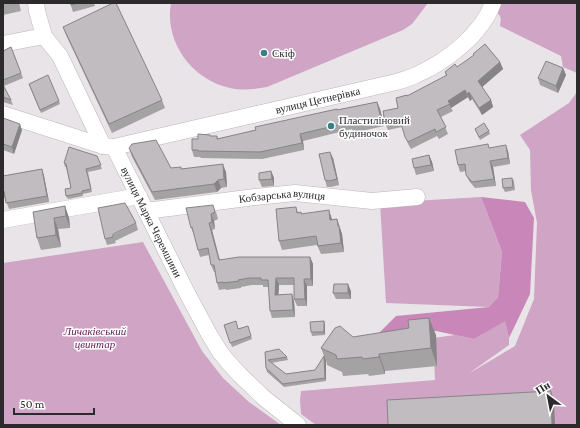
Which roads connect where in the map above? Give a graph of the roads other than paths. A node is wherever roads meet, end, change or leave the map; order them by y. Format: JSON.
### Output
{"nodes":[{"id":1,"x":36,"y":3,"type":"edge"},
{"id":2,"x":493,"y":3,"type":"edge"},
{"id":3,"x":44,"y":36,"type":"junction"},
{"id":4,"x":3,"y":44,"type":"edge"},
{"id":5,"x":3,"y":114,"type":"edge"},
{"id":6,"x":108,"y":147,"type":"junction"},
{"id":7,"x":139,"y":196,"type":"junction"},
{"id":8,"x":418,"y":197,"type":"dead end"},
{"id":9,"x":146,"y":211,"type":"junction"},
{"id":10,"x":3,"y":220,"type":"edge"},
{"id":11,"x":298,"y":425,"type":"edge"}],
"edges":[{"from":1,"to":3,"type":"street","name":"вулиця Марка Черемшини"},
{"from":2,"to":6,"type":"street","name":"вулиця Цетнерівка"},
{"from":3,"to":4,"type":"street"},
{"from":3,"to":6,"type":"street","name":"вулиця Марка Черемшини"},
{"from":5,"to":6,"type":"street"},
{"from":6,"to":7,"type":"street","name":"вулиця Марка Черемшини"},
{"from":7,"to":9,"type":"street","name":"вулиця Марка Черемшини"},
{"from":7,"to":10,"type":"street"},
{"from":8,"to":9,"type":"street","name":"Кобзарська вулиця"},
{"from":9,"to":11,"type":"street","name":"вулиця Марка Черемшини"}]}
